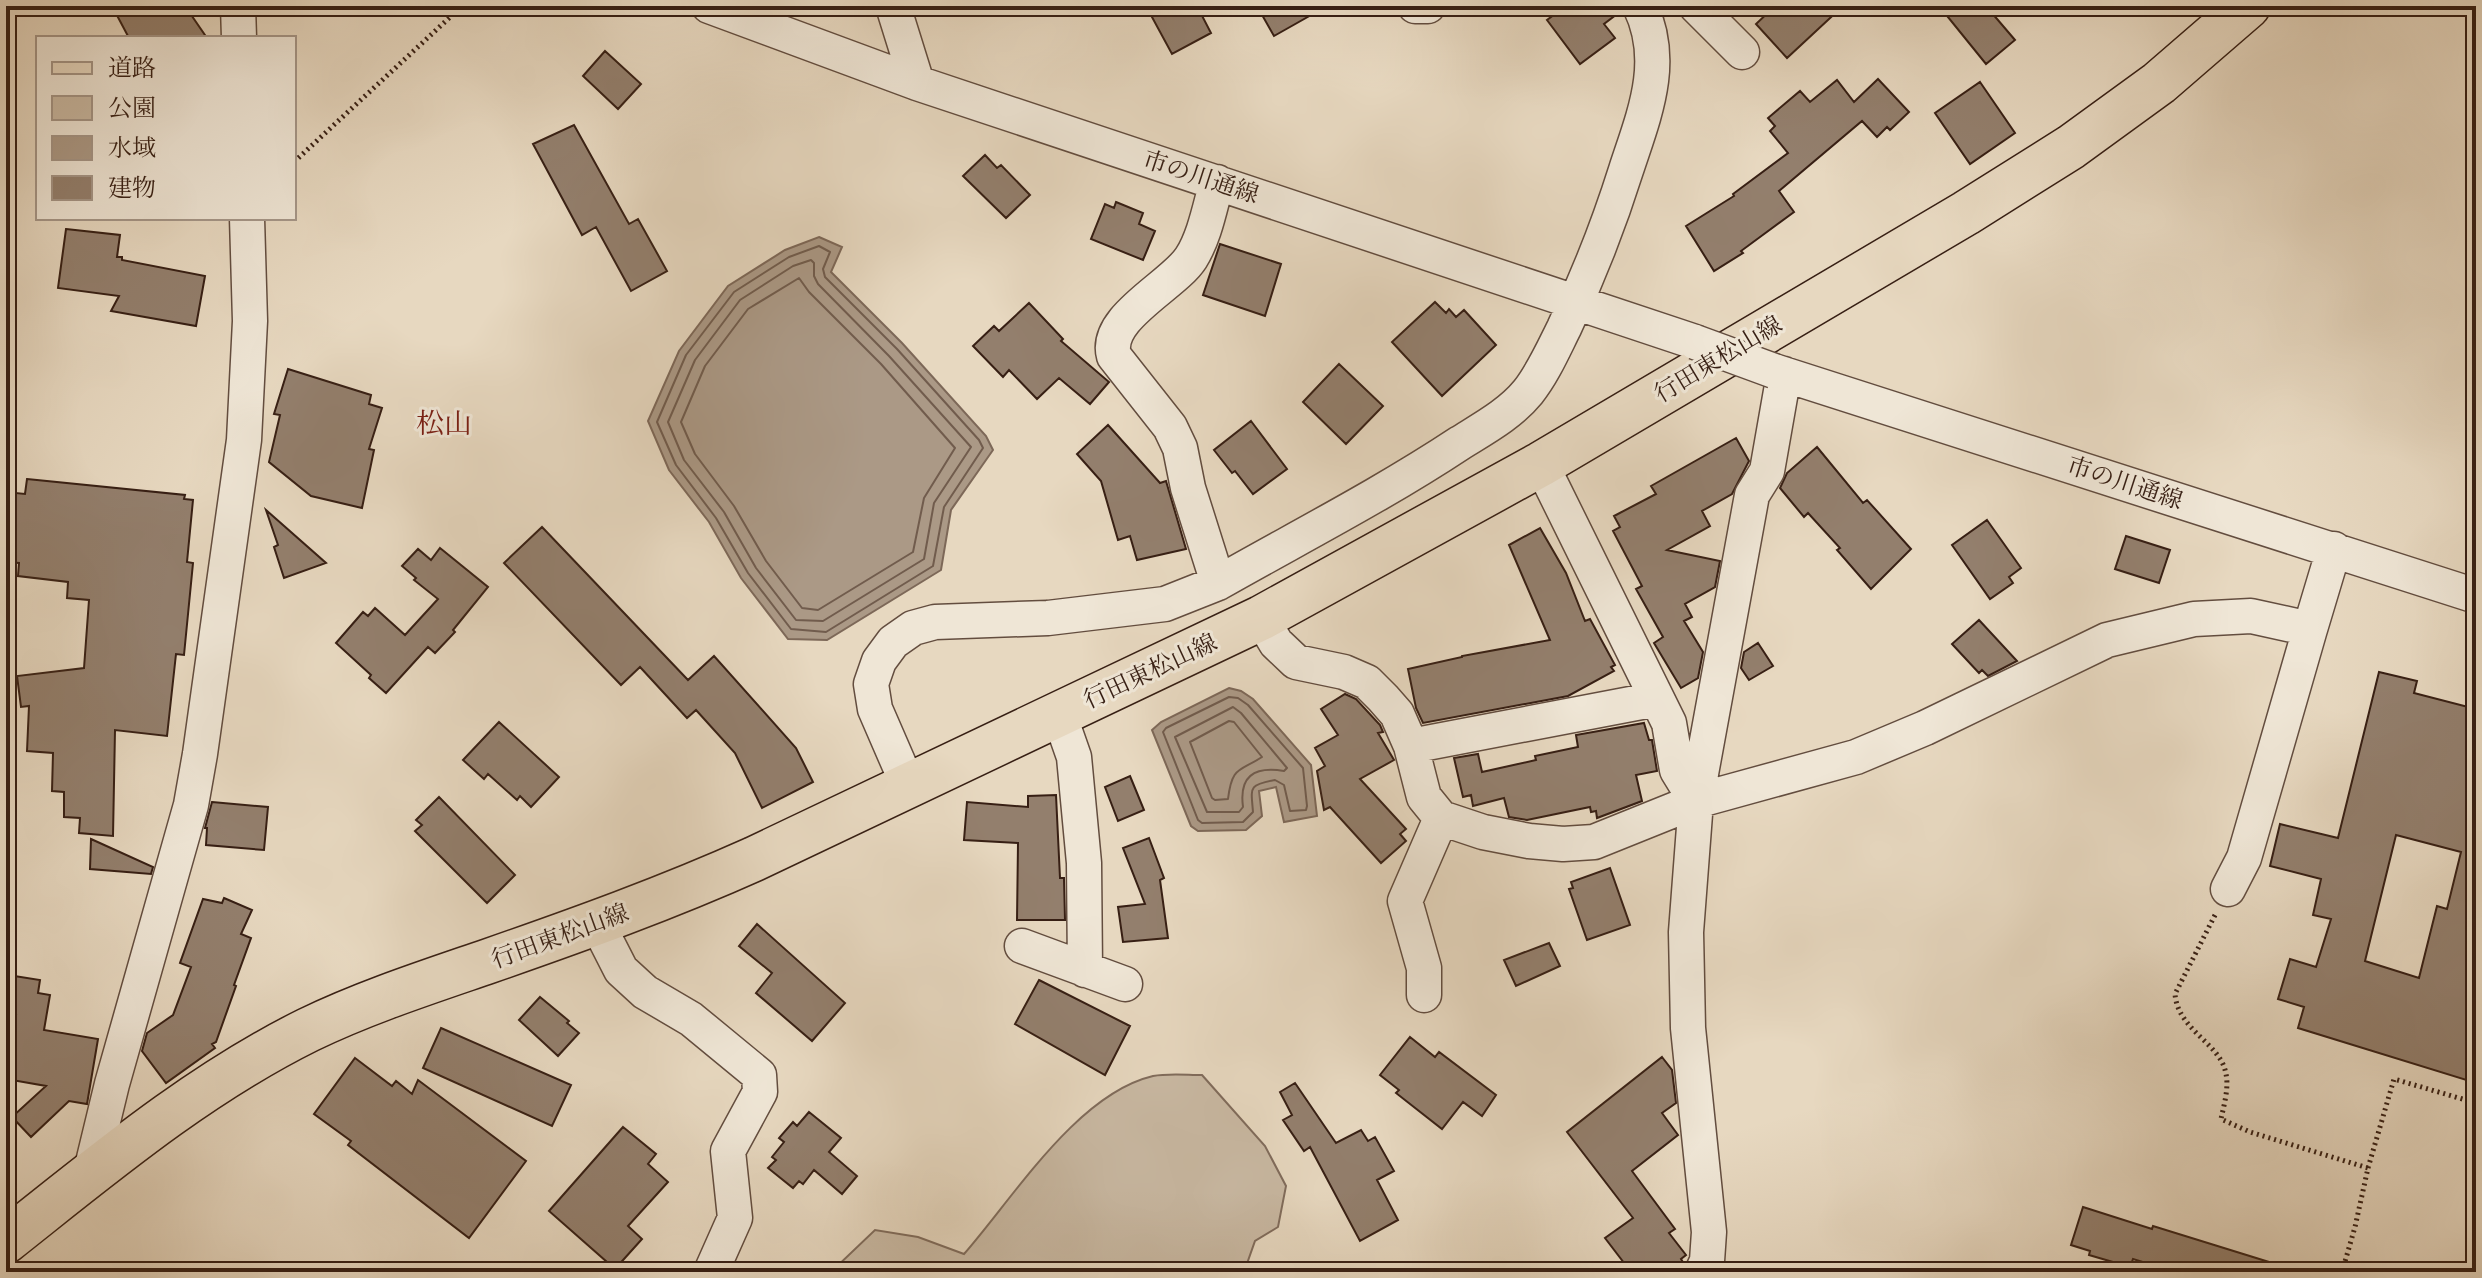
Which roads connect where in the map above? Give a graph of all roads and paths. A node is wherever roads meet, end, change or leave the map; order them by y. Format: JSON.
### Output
{"nodes":[{"id":1,"x":238,"y":6,"type":"edge"},
{"id":2,"x":462,"y":6,"type":"edge"},
{"id":3,"x":709,"y":6,"type":"edge"},
{"id":4,"x":893,"y":6,"type":"edge"},
{"id":5,"x":1415,"y":6,"type":"edge"},
{"id":6,"x":1428,"y":6,"type":"edge"},
{"id":7,"x":1684,"y":6,"type":"edge"},
{"id":8,"x":1696,"y":6,"type":"edge"},
{"id":9,"x":2231,"y":11,"type":"edge"},
{"id":10,"x":1644,"y":16,"type":"edge"},
{"id":11,"x":239,"y":36,"type":"edge"},
{"id":12,"x":1742,"y":52,"type":"dead end"},
{"id":13,"x":917,"y":83,"type":"junction"},
{"id":14,"x":296,"y":160,"type":"edge"},
{"id":15,"x":1217,"y":182,"type":"junction"},
{"id":16,"x":247,"y":220,"type":"edge"},
{"id":17,"x":1576,"y":303,"type":"junction"},
{"id":18,"x":1779,"y":372,"type":"junction"},
{"id":19,"x":1541,"y":464,"type":"junction"},
{"id":20,"x":2334,"y":549,"type":"junction"},
{"id":21,"x":1218,"y":583,"type":"junction"},
{"id":22,"x":2476,"y":596,"type":"edge"},
{"id":23,"x":1261,"y":618,"type":"junction"},
{"id":24,"x":2310,"y":629,"type":"junction"},
{"id":25,"x":1657,"y":699,"type":"junction"},
{"id":26,"x":1059,"y":714,"type":"junction"},
{"id":27,"x":1411,"y":746,"type":"junction"},
{"id":28,"x":908,"y":785,"type":"junction"},
{"id":29,"x":1696,"y":801,"type":"junction"},
{"id":30,"x":1441,"y":818,"type":"junction"},
{"id":31,"x":2228,"y":889,"type":"joint"},
{"id":32,"x":597,"y":923,"type":"junction"},
{"id":33,"x":1022,"y":946,"type":"dead end"},
{"id":34,"x":1085,"y":970,"type":"junction"},
{"id":35,"x":1125,"y":984,"type":"dead end"},
{"id":36,"x":1424,"y":995,"type":"dead end"},
{"id":37,"x":2476,"y":1103,"type":"edge"},
{"id":38,"x":2368,"y":1168,"type":"junction"},
{"id":39,"x":90,"y":1175,"type":"junction"},
{"id":40,"x":6,"y":1241,"type":"edge"},
{"id":41,"x":1714,"y":1268,"type":"edge"},
{"id":42,"x":711,"y":1272,"type":"edge"},
{"id":43,"x":2342,"y":1272,"type":"edge"}],
"edges":[{"from":1,"to":11,"type":"street"},
{"from":2,"to":14,"type":"path"},
{"from":3,"to":13,"type":"street","name":"市の川通線"},
{"from":4,"to":13,"type":"street"},
{"from":5,"to":6,"type":"street"},
{"from":7,"to":10,"type":"street"},
{"from":8,"to":12,"type":"street"},
{"from":9,"to":19,"type":"main road","name":"行田東松山線"},
{"from":10,"to":17,"type":"street"},
{"from":13,"to":15,"type":"street","name":"市の川通線"},
{"from":15,"to":17,"type":"street","name":"市の川通線"},
{"from":15,"to":21,"type":"street"},
{"from":16,"to":39,"type":"street"},
{"from":17,"to":18,"type":"street","name":"市の川通線","bridge":true},
{"from":17,"to":21,"type":"street"},
{"from":18,"to":20,"type":"street","name":"市の川通線"},
{"from":18,"to":29,"type":"street"},
{"from":19,"to":23,"type":"main road","name":"行田東松山線"},
{"from":19,"to":25,"type":"street"},
{"from":20,"to":22,"type":"street","name":"市の川通線"},
{"from":20,"to":24,"type":"street"},
{"from":21,"to":28,"type":"street"},
{"from":23,"to":26,"type":"main road","name":"行田東松山線"},
{"from":23,"to":27,"type":"street"},
{"from":24,"to":29,"type":"street"},
{"from":24,"to":31,"type":"street"},
{"from":25,"to":27,"type":"street"},
{"from":25,"to":29,"type":"street"},
{"from":26,"to":28,"type":"main road","name":"行田東松山線"},
{"from":26,"to":34,"type":"street"},
{"from":27,"to":30,"type":"street"},
{"from":28,"to":32,"type":"main road","name":"行田東松山線"},
{"from":29,"to":30,"type":"street"},
{"from":29,"to":41,"type":"street"},
{"from":30,"to":36,"type":"street"},
{"from":31,"to":38,"type":"path"},
{"from":32,"to":39,"type":"main road","name":"行田東松山線"},
{"from":32,"to":42,"type":"street"},
{"from":33,"to":34,"type":"street"},
{"from":34,"to":35,"type":"street"},
{"from":37,"to":38,"type":"path"},
{"from":38,"to":43,"type":"path"},
{"from":39,"to":40,"type":"main road","name":"行田東松山線"}]}
